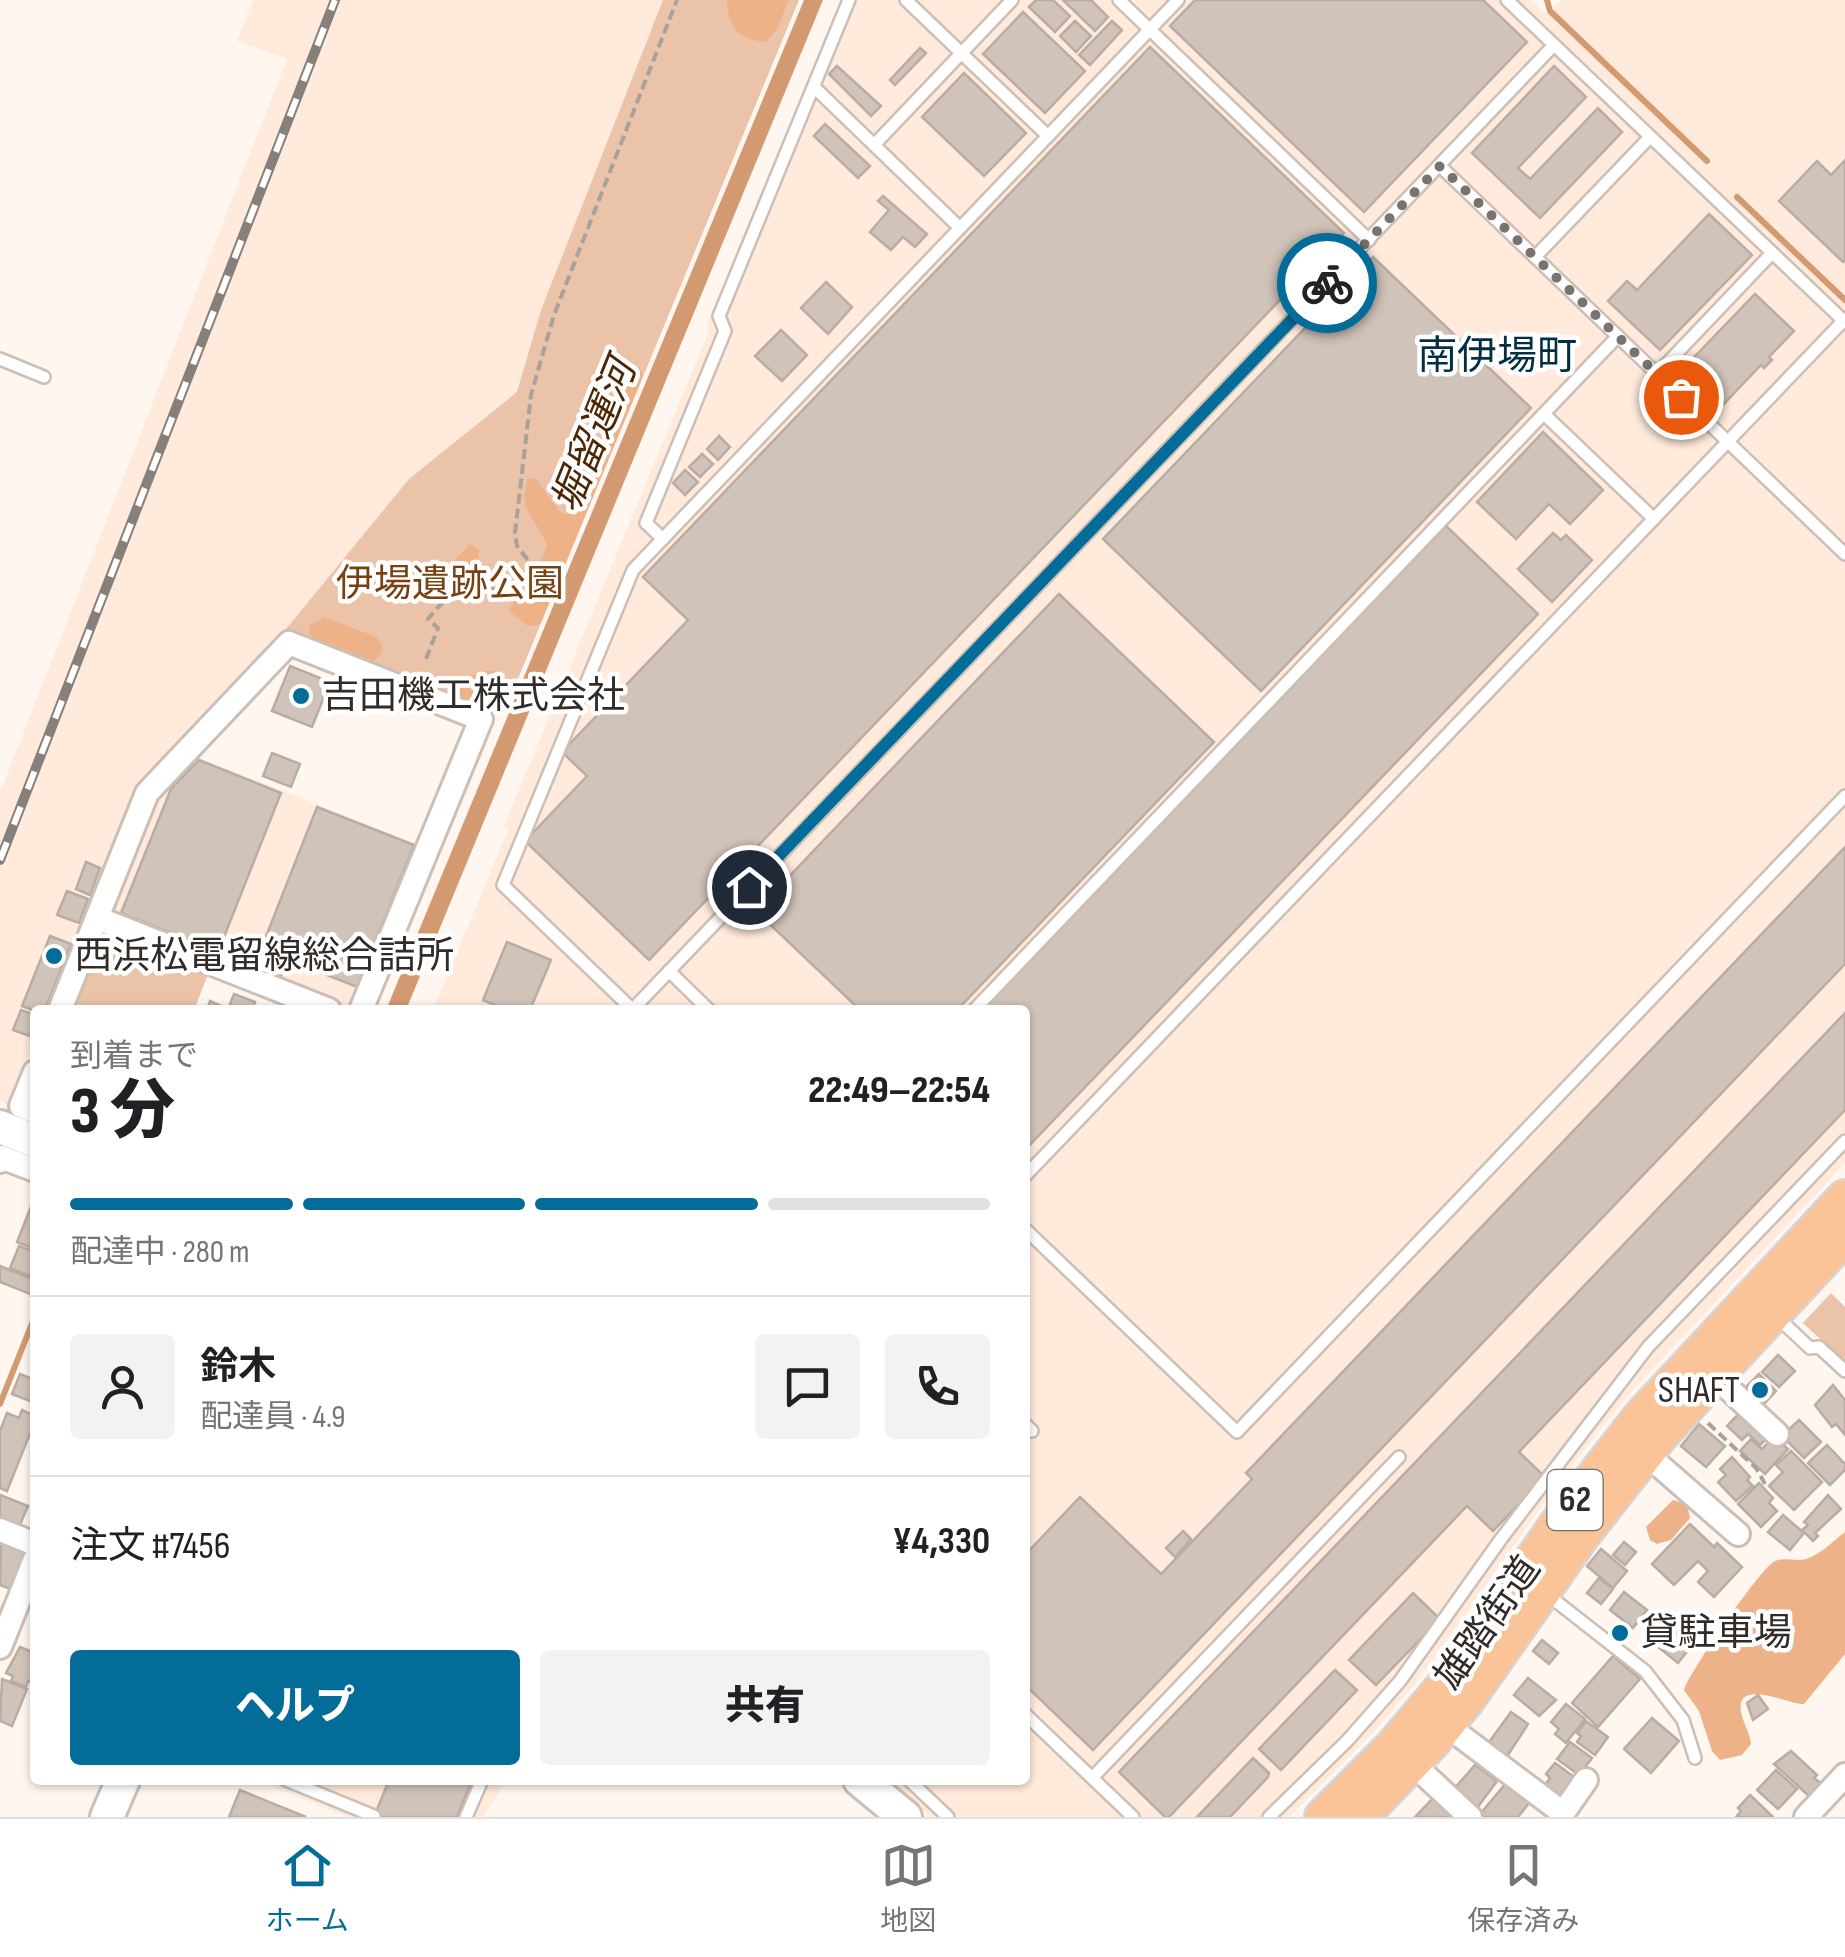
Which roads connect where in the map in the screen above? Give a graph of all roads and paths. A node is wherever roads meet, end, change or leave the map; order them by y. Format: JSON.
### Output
{"nodes":[{"id":1,"x":677,"y":0,"type":"edge"},
{"id":2,"x":850,"y":0,"type":"edge"},
{"id":3,"x":906,"y":0,"type":"edge"},
{"id":4,"x":1012,"y":0,"type":"edge"},
{"id":5,"x":1119,"y":0,"type":"edge"},
{"id":6,"x":1178,"y":0,"type":"edge"},
{"id":7,"x":1507,"y":0,"type":"edge"},
{"id":8,"x":1150,"y":30,"type":"junction"},
{"id":9,"x":1554,"y":46,"type":"junction"},
{"id":10,"x":961,"y":53,"type":"junction"},
{"id":11,"x":814,"y":87,"type":"junction"},
{"id":12,"x":1048,"y":136,"type":"junction"},
{"id":13,"x":1650,"y":137,"type":"junction"},
{"id":14,"x":874,"y":145,"type":"junction"},
{"id":15,"x":1440,"y":166,"type":"junction"},
{"id":16,"x":960,"y":228,"type":"junction"},
{"id":17,"x":1369,"y":240,"type":"junction"},
{"id":18,"x":1772,"y":254,"type":"junction"},
{"id":19,"x":1535,"y":257,"type":"junction"},
{"id":20,"x":1844,"y":321,"type":"edge"},
{"id":21,"x":1618,"y":336,"type":"junction"},
{"id":22,"x":0,"y":360,"type":"edge"},
{"id":23,"x":1657,"y":374,"type":"junction"},
{"id":24,"x":44,"y":377,"type":"dead end"},
{"id":25,"x":1544,"y":414,"type":"junction"},
{"id":26,"x":1728,"y":442,"type":"junction"},
{"id":27,"x":1654,"y":519,"type":"junction"},
{"id":28,"x":663,"y":539,"type":"junction"},
{"id":29,"x":1845,"y":554,"type":"edge"},
{"id":30,"x":426,"y":659,"type":"dead end"},
{"id":31,"x":1845,"y":796,"type":"edge"},
{"id":32,"x":96,"y":918,"type":"junction"},
{"id":33,"x":668,"y":971,"type":"junction"},
{"id":34,"x":62,"y":1005,"type":"edge"},
{"id":35,"x":316,"y":1005,"type":"edge"},
{"id":36,"x":363,"y":1005,"type":"edge"},
{"id":37,"x":627,"y":1005,"type":"edge"},
{"id":38,"x":637,"y":1005,"type":"edge"},
{"id":39,"x":704,"y":1005,"type":"edge"},
{"id":40,"x":979,"y":1005,"type":"edge"},
{"id":41,"x":30,"y":1085,"type":"edge"},
{"id":42,"x":30,"y":1110,"type":"edge"},
{"id":43,"x":1845,"y":1141,"type":"edge"},
{"id":44,"x":30,"y":1142,"type":"edge"},
{"id":45,"x":0,"y":1150,"type":"edge"},
{"id":46,"x":30,"y":1167,"type":"edge"},
{"id":47,"x":1030,"y":1171,"type":"edge"},
{"id":48,"x":1845,"y":1198,"type":"edge"},
{"id":49,"x":1030,"y":1233,"type":"edge"},
{"id":50,"x":1845,"y":1236,"type":"edge"},
{"id":51,"x":1773,"y":1313,"type":"junction"},
{"id":52,"x":1844,"y":1372,"type":"edge"},
{"id":53,"x":1714,"y":1375,"type":"junction"},
{"id":54,"x":1701,"y":1416,"type":"dead end"},
{"id":55,"x":1777,"y":1434,"type":"dead end"},
{"id":56,"x":1645,"y":1453,"type":"junction"},
{"id":57,"x":1400,"y":1456,"type":"dead end"},
{"id":58,"x":1765,"y":1484,"type":"dead end"},
{"id":59,"x":0,"y":1530,"type":"edge"},
{"id":60,"x":1738,"y":1534,"type":"dead end"},
{"id":61,"x":30,"y":1542,"type":"edge"},
{"id":62,"x":30,"y":1572,"type":"edge"},
{"id":63,"x":1488,"y":1589,"type":"junction"},
{"id":64,"x":1543,"y":1591,"type":"junction"},
{"id":65,"x":0,"y":1647,"type":"edge"},
{"id":66,"x":1030,"y":1719,"type":"edge"},
{"id":67,"x":1446,"y":1724,"type":"junction"},
{"id":68,"x":1695,"y":1758,"type":"dead end"},
{"id":69,"x":1412,"y":1763,"type":"junction"},
{"id":70,"x":1845,"y":1774,"type":"edge"},
{"id":71,"x":1092,"y":1778,"type":"junction"},
{"id":72,"x":1586,"y":1780,"type":"dead end"},
{"id":73,"x":121,"y":1785,"type":"edge"},
{"id":74,"x":298,"y":1785,"type":"edge"},
{"id":75,"x":480,"y":1785,"type":"edge"},
{"id":76,"x":866,"y":1785,"type":"edge"},
{"id":77,"x":914,"y":1785,"type":"edge"},
{"id":78,"x":1812,"y":1815,"type":"edge"},
{"id":79,"x":374,"y":1816,"type":"edge"},
{"id":80,"x":108,"y":1817,"type":"edge"},
{"id":81,"x":466,"y":1817,"type":"edge"},
{"id":82,"x":906,"y":1817,"type":"edge"},
{"id":83,"x":948,"y":1817,"type":"edge"},
{"id":84,"x":1133,"y":1817,"type":"edge"},
{"id":85,"x":1269,"y":1817,"type":"edge"},
{"id":86,"x":1323,"y":1817,"type":"edge"},
{"id":87,"x":1360,"y":1817,"type":"edge"},
{"id":88,"x":1470,"y":1817,"type":"edge"}],
"edges":[{"from":1,"to":30,"type":"path"},
{"from":2,"to":11,"type":"lane"},
{"from":3,"to":10,"type":"lane"},
{"from":4,"to":10,"type":"lane"},
{"from":5,"to":8,"type":"lane"},
{"from":6,"to":8,"type":"lane"},
{"from":7,"to":9,"type":"lane"},
{"from":8,"to":12,"type":"lane"},
{"from":8,"to":17,"type":"lane"},
{"from":9,"to":13,"type":"lane"},
{"from":9,"to":15,"type":"lane"},
{"from":10,"to":12,"type":"lane"},
{"from":10,"to":14,"type":"lane"},
{"from":11,"to":14,"type":"lane"},
{"from":11,"to":28,"type":"lane"},
{"from":12,"to":16,"type":"lane"},
{"from":13,"to":18,"type":"lane"},
{"from":13,"to":19,"type":"lane"},
{"from":14,"to":16,"type":"lane"},
{"from":15,"to":17,"type":"lane"},
{"from":15,"to":19,"type":"lane"},
{"from":16,"to":28,"type":"lane"},
{"from":17,"to":33,"type":"lane"},
{"from":18,"to":20,"type":"lane"},
{"from":18,"to":23,"type":"lane"},
{"from":19,"to":21,"type":"lane"},
{"from":20,"to":26,"type":"lane"},
{"from":21,"to":23,"type":"lane"},
{"from":21,"to":25,"type":"lane"},
{"from":22,"to":24,"type":"lane"},
{"from":23,"to":26,"type":"lane"},
{"from":25,"to":27,"type":"lane"},
{"from":25,"to":40,"type":"lane"},
{"from":26,"to":27,"type":"lane"},
{"from":26,"to":29,"type":"lane"},
{"from":27,"to":47,"type":"lane"},
{"from":28,"to":37,"type":"lane"},
{"from":31,"to":49,"type":"lane"},
{"from":32,"to":34,"type":"street"},
{"from":32,"to":35,"type":"street"},
{"from":32,"to":36,"type":"street"},
{"from":33,"to":38,"type":"lane"},
{"from":33,"to":39,"type":"lane"},
{"from":41,"to":42,"type":"street"},
{"from":43,"to":63,"type":"lane"},
{"from":44,"to":45,"type":"street"},
{"from":45,"to":46,"type":"street"},
{"from":48,"to":63,"type":"main road","name":"雄踏街道","number":"62"},
{"from":50,"to":51,"type":"main road","name":"雄踏街道","number":"62"},
{"from":51,"to":52,"type":"lane"},
{"from":51,"to":53,"type":"main road","name":"雄踏街道","number":"62"},
{"from":53,"to":55,"type":"street"},
{"from":53,"to":56,"type":"main road","name":"雄踏街道","number":"62"},
{"from":54,"to":58,"type":"path"},
{"from":56,"to":60,"type":"street"},
{"from":56,"to":64,"type":"main road","name":"雄踏街道","number":"62"},
{"from":57,"to":71,"type":"lane"},
{"from":59,"to":61,"type":"street"},
{"from":62,"to":65,"type":"street"},
{"from":63,"to":85,"type":"lane"},
{"from":63,"to":86,"type":"main road","name":"雄踏街道","number":"62"},
{"from":64,"to":67,"type":"main road","name":"雄踏街道","number":"62"},
{"from":64,"to":68,"type":"lane"},
{"from":66,"to":71,"type":"lane"},
{"from":67,"to":69,"type":"main road","name":"雄踏街道","number":"62"},
{"from":67,"to":72,"type":"street"},
{"from":69,"to":87,"type":"main road","name":"雄踏街道","number":"62"},
{"from":69,"to":88,"type":"street"},
{"from":70,"to":78,"type":"street"},
{"from":71,"to":84,"type":"lane"},
{"from":73,"to":80,"type":"street"},
{"from":74,"to":79,"type":"lane"},
{"from":75,"to":81,"type":"lane"},
{"from":76,"to":82,"type":"street"},
{"from":77,"to":83,"type":"lane"}]}
